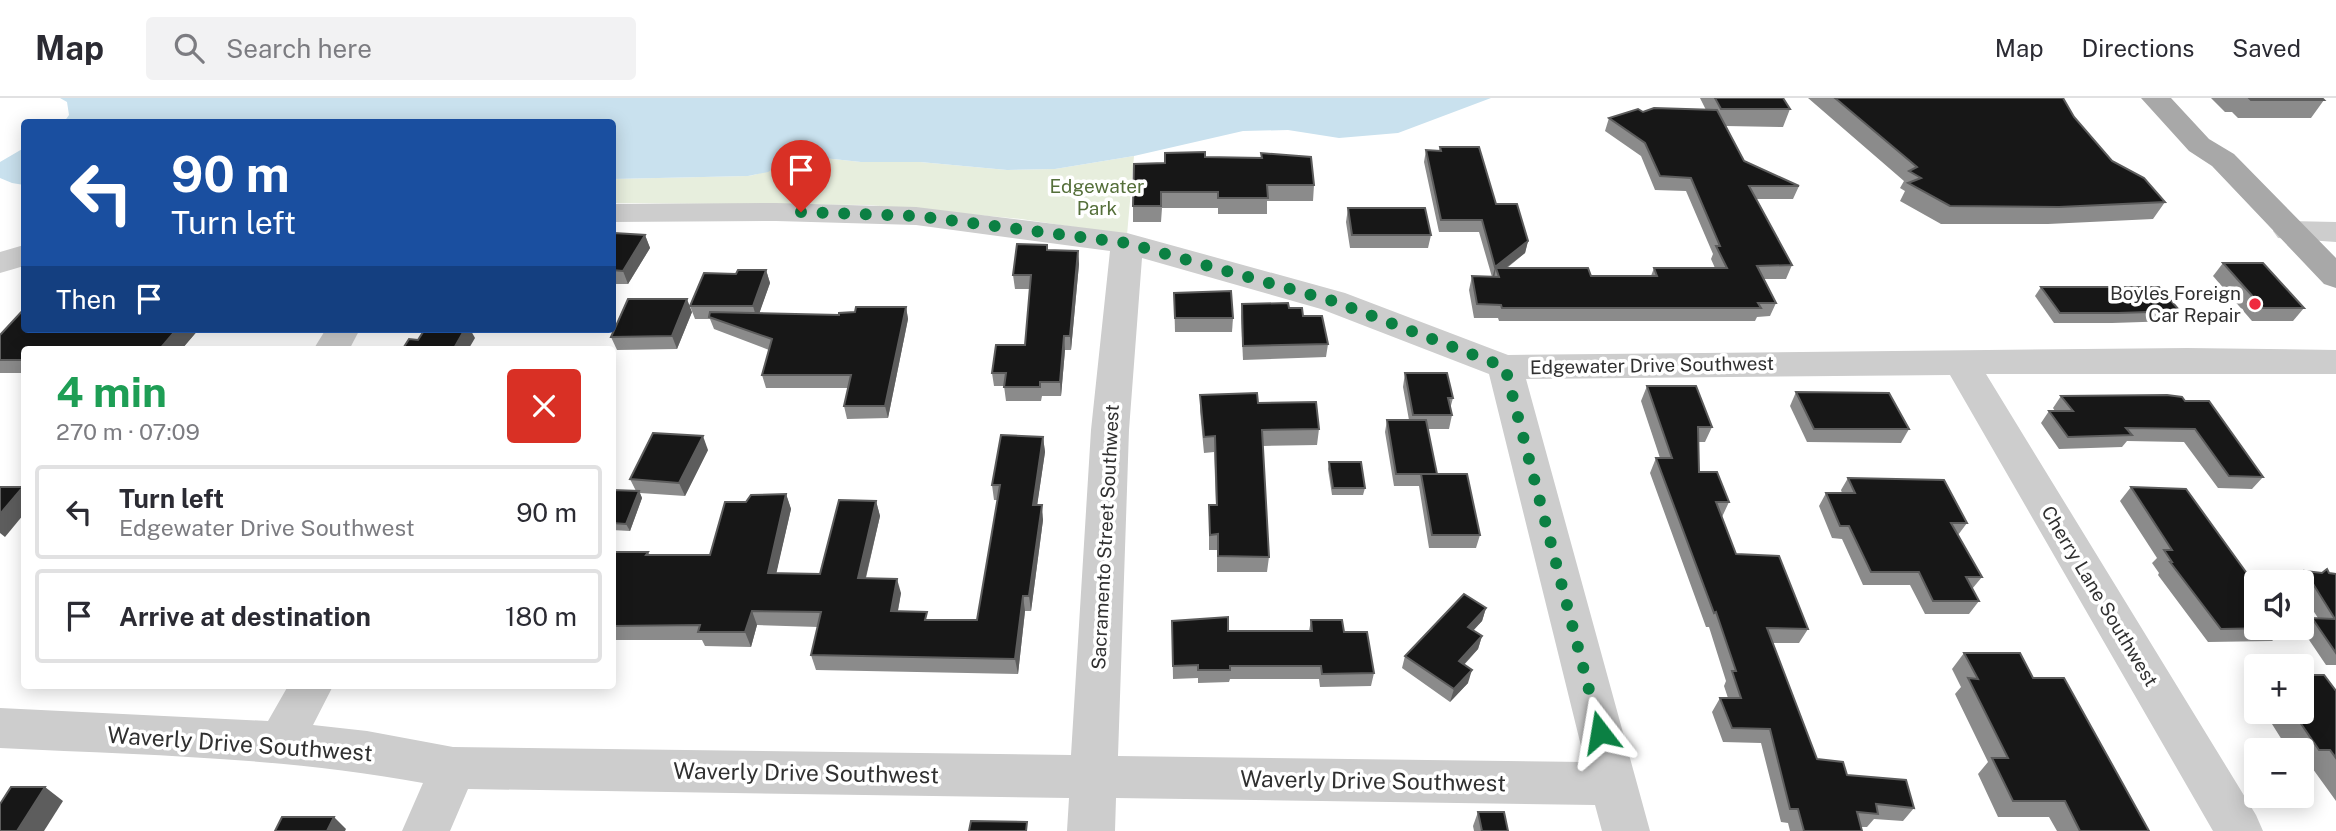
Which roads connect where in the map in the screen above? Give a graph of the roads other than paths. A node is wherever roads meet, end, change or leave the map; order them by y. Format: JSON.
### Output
{"nodes":[{"id":1,"x":2155,"y":98,"type":"edge"},
{"id":2,"x":2199,"y":145,"type":"junction"},
{"id":3,"x":616,"y":213,"type":"edge"},
{"id":4,"x":2289,"y":231,"type":"junction"},
{"id":5,"x":2336,"y":232,"type":"edge"},
{"id":6,"x":1127,"y":243,"type":"junction"},
{"id":7,"x":21,"y":256,"type":"edge"},
{"id":8,"x":0,"y":263,"type":"edge"},
{"id":9,"x":2336,"y":277,"type":"edge"},
{"id":10,"x":2336,"y":306,"type":"edge"},
{"id":11,"x":1961,"y":362,"type":"junction"},
{"id":12,"x":2336,"y":362,"type":"edge"},
{"id":13,"x":1505,"y":367,"type":"junction"},
{"id":14,"x":309,"y":689,"type":"edge"},
{"id":15,"x":0,"y":728,"type":"edge"},
{"id":16,"x":281,"y":742,"type":"junction"},
{"id":17,"x":453,"y":768,"type":"junction"},
{"id":18,"x":1093,"y":777,"type":"junction"},
{"id":19,"x":1614,"y":784,"type":"junction"},
{"id":20,"x":426,"y":831,"type":"edge"},
{"id":21,"x":1091,"y":831,"type":"edge"},
{"id":22,"x":1626,"y":831,"type":"edge"},
{"id":23,"x":2239,"y":831,"type":"edge"}],
"edges":[{"from":1,"to":2,"type":"main road"},
{"from":2,"to":4,"type":"main road"},
{"from":2,"to":10,"type":"main road"},
{"from":3,"to":6,"type":"street","name":"Edgewater Drive Southwest"},
{"from":4,"to":5,"type":"street"},
{"from":4,"to":9,"type":"main road"},
{"from":6,"to":13,"type":"street","name":"Edgewater Drive Southwest"},
{"from":6,"to":18,"type":"street","name":"Sacramento Street Southwest"},
{"from":7,"to":8,"type":"street"},
{"from":11,"to":12,"type":"street","name":"Edgewater Drive Southwest"},
{"from":11,"to":13,"type":"street","name":"Edgewater Drive Southwest"},
{"from":11,"to":23,"type":"street","name":"Cherry Lane Southwest"},
{"from":13,"to":19,"type":"street"},
{"from":14,"to":16,"type":"street"},
{"from":15,"to":16,"type":"street","name":"Waverly Drive Southwest"},
{"from":16,"to":17,"type":"street","name":"Waverly Drive Southwest"},
{"from":17,"to":18,"type":"street","name":"Waverly Drive Southwest"},
{"from":17,"to":20,"type":"street"},
{"from":18,"to":19,"type":"street","name":"Waverly Drive Southwest"},
{"from":18,"to":21,"type":"street","name":"Sacramento Street Southwest"},
{"from":19,"to":22,"type":"street"}]}
